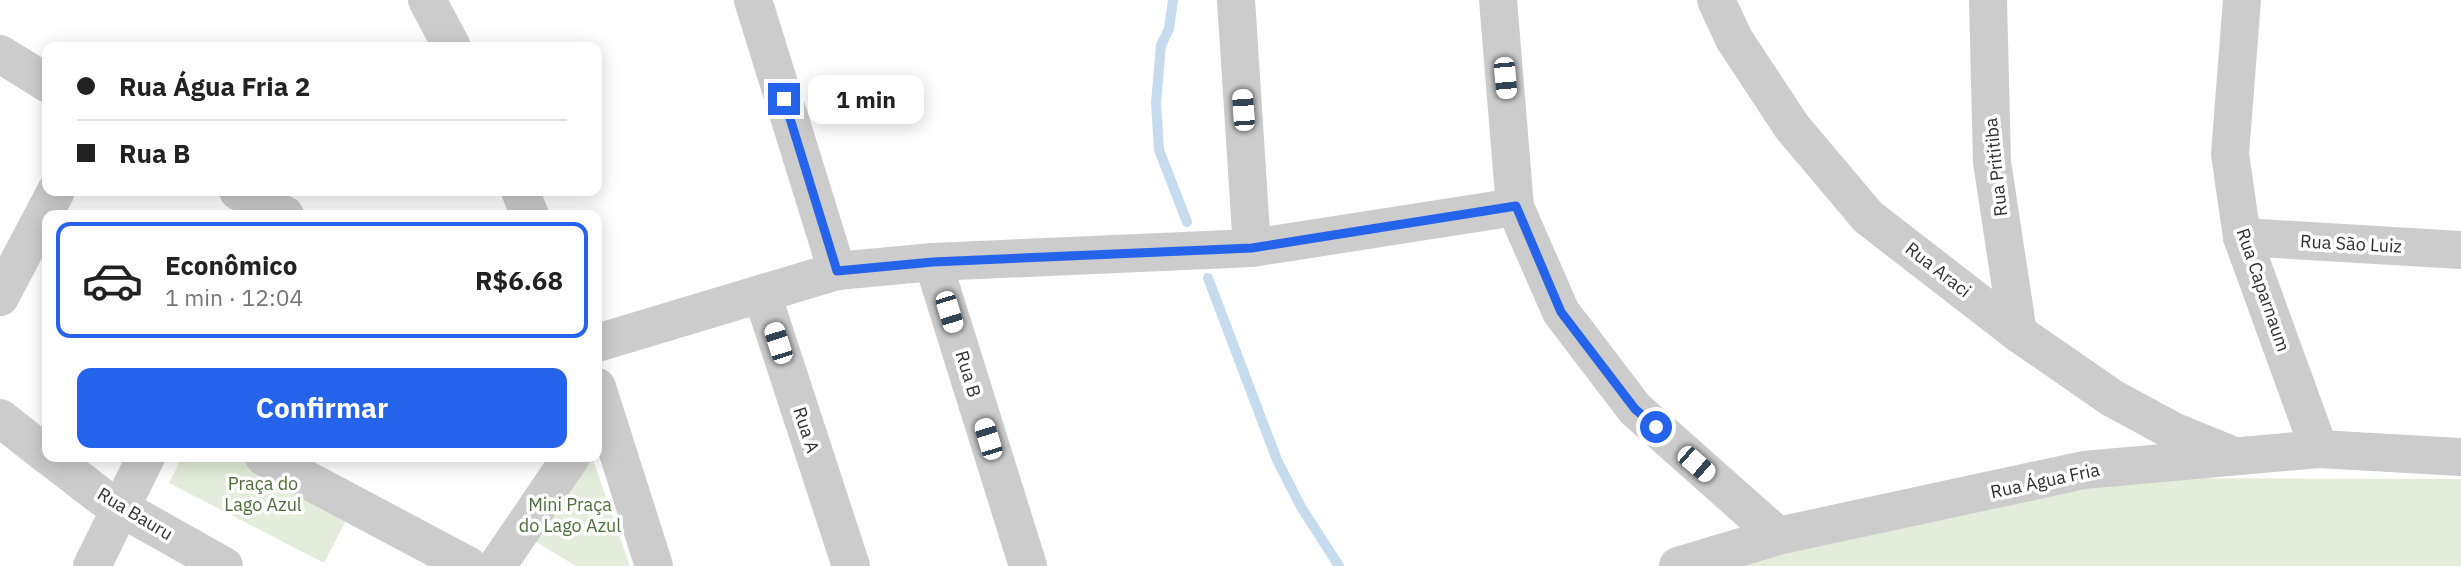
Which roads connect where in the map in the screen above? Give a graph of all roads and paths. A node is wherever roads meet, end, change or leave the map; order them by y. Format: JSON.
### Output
{"nodes":[{"id":1,"x":427,"y":0,"type":"edge"},
{"id":2,"x":753,"y":0,"type":"edge"},
{"id":3,"x":1236,"y":0,"type":"edge"},
{"id":4,"x":1499,"y":0,"type":"edge"},
{"id":5,"x":1716,"y":0,"type":"edge"},
{"id":6,"x":1988,"y":0,"type":"edge"},
{"id":7,"x":2242,"y":0,"type":"edge"},
{"id":8,"x":449,"y":42,"type":"edge"},
{"id":9,"x":0,"y":54,"type":"edge"},
{"id":10,"x":42,"y":80,"type":"edge"},
{"id":11,"x":1516,"y":206,"type":"junction"},
{"id":12,"x":42,"y":218,"type":"edge"},
{"id":13,"x":2242,"y":237,"type":"junction"},
{"id":14,"x":1252,"y":248,"type":"junction"},
{"id":15,"x":2461,"y":250,"type":"edge"},
{"id":16,"x":933,"y":262,"type":"junction"},
{"id":17,"x":837,"y":271,"type":"junction"},
{"id":18,"x":762,"y":294,"type":"junction"},
{"id":19,"x":0,"y":297,"type":"edge"},
{"id":20,"x":2018,"y":333,"type":"junction"},
{"id":21,"x":602,"y":342,"type":"edge"},
{"id":22,"x":602,"y":413,"type":"edge"},
{"id":23,"x":0,"y":418,"type":"edge"},
{"id":24,"x":2319,"y":449,"type":"junction"},
{"id":25,"x":42,"y":451,"type":"edge"},
{"id":26,"x":2235,"y":456,"type":"junction"},
{"id":27,"x":2461,"y":457,"type":"edge"},
{"id":28,"x":57,"y":462,"type":"edge"},
{"id":29,"x":144,"y":462,"type":"edge"},
{"id":30,"x":273,"y":462,"type":"edge"},
{"id":31,"x":568,"y":462,"type":"edge"},
{"id":32,"x":121,"y":508,"type":"junction"},
{"id":33,"x":1779,"y":536,"type":"junction"},
{"id":34,"x":92,"y":566,"type":"edge"},
{"id":35,"x":224,"y":566,"type":"edge"},
{"id":36,"x":469,"y":566,"type":"edge"},
{"id":37,"x":497,"y":566,"type":"edge"},
{"id":38,"x":654,"y":566,"type":"edge"},
{"id":39,"x":850,"y":566,"type":"edge"},
{"id":40,"x":1028,"y":566,"type":"edge"},
{"id":41,"x":1678,"y":566,"type":"edge"}],
"edges":[{"from":1,"to":8,"type":"street"},
{"from":2,"to":17,"type":"street"},
{"from":3,"to":14,"type":"street"},
{"from":4,"to":11,"type":"street"},
{"from":5,"to":20,"type":"street","name":"Rua Araci"},
{"from":6,"to":20,"type":"street","name":"Rua Prititiba"},
{"from":7,"to":13,"type":"street","name":"Rua Caparnaum"},
{"from":9,"to":10,"type":"street"},
{"from":11,"to":14,"type":"street"},
{"from":11,"to":33,"type":"street"},
{"from":12,"to":19,"type":"street"},
{"from":13,"to":15,"type":"street","name":"Rua São Luiz"},
{"from":13,"to":24,"type":"street","name":"Rua Caparnaum"},
{"from":14,"to":16,"type":"street"},
{"from":16,"to":17,"type":"street"},
{"from":16,"to":40,"type":"street","name":"Rua B"},
{"from":17,"to":18,"type":"street"},
{"from":18,"to":21,"type":"street"},
{"from":18,"to":39,"type":"street","name":"Rua A"},
{"from":20,"to":26,"type":"street","name":"Rua Araci"},
{"from":22,"to":38,"type":"street"},
{"from":23,"to":25,"type":"street","name":"Rua Bauru"},
{"from":24,"to":26,"type":"street","name":"Rua Água Fria"},
{"from":24,"to":27,"type":"street","name":"Rua Água Fria"},
{"from":26,"to":33,"type":"street","name":"Rua Água Fria"},
{"from":28,"to":32,"type":"street","name":"Rua Bauru"},
{"from":29,"to":32,"type":"street"},
{"from":30,"to":36,"type":"street"},
{"from":31,"to":37,"type":"street"},
{"from":32,"to":34,"type":"street"},
{"from":32,"to":35,"type":"street","name":"Rua Bauru"},
{"from":33,"to":41,"type":"street","name":"Rua Água Fria"}]}
